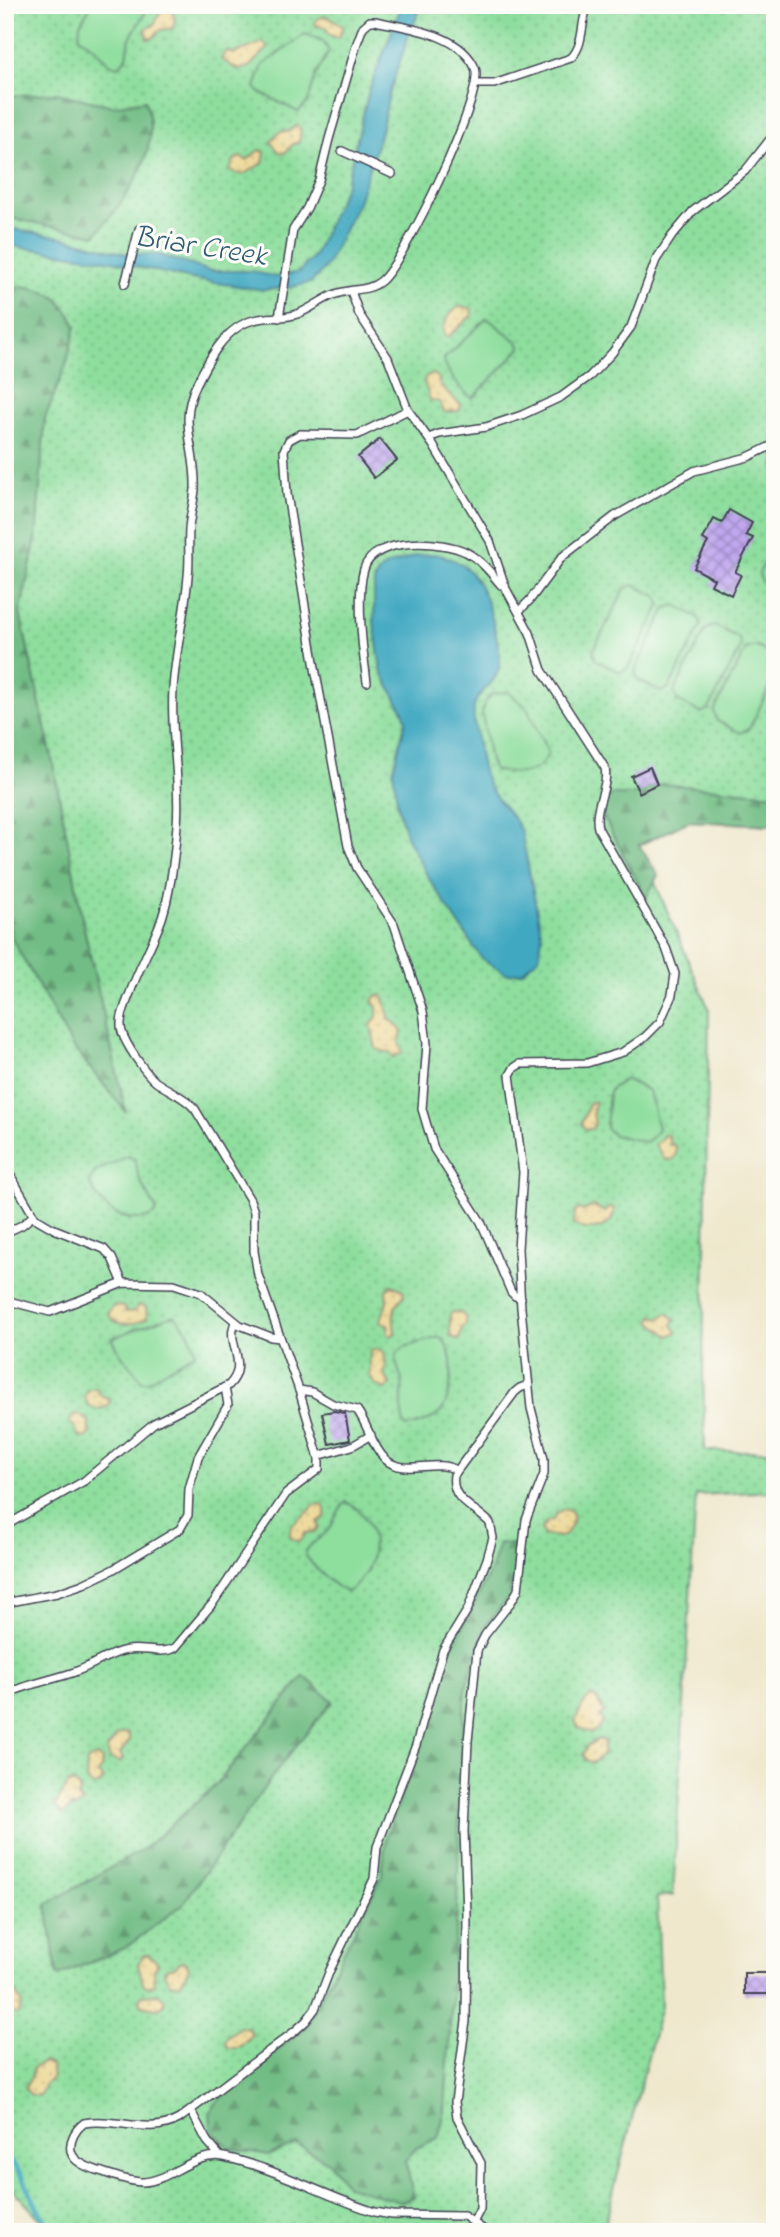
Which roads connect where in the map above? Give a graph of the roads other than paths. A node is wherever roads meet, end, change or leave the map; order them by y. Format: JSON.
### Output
{"nodes":[{"id":1,"x":588,"y":5,"type":"edge"},
{"id":2,"x":476,"y":84,"type":"junction"},
{"id":3,"x":775,"y":133,"type":"edge"},
{"id":4,"x":342,"y":151,"type":"dead end"},
{"id":5,"x":392,"y":174,"type":"dead end"},
{"id":6,"x":139,"y":229,"type":"dead end"},
{"id":7,"x":125,"y":284,"type":"dead end"},
{"id":8,"x":351,"y":291,"type":"junction"},
{"id":9,"x":279,"y":318,"type":"junction"},
{"id":10,"x":408,"y":410,"type":"junction"},
{"id":11,"x":429,"y":438,"type":"junction"},
{"id":12,"x":775,"y":444,"type":"edge"},
{"id":13,"x":505,"y":585,"type":"junction"},
{"id":14,"x":519,"y":611,"type":"junction"},
{"id":15,"x":367,"y":682,"type":"dead end"},
{"id":16,"x":5,"y":1166,"type":"edge"},
{"id":17,"x":33,"y":1216,"type":"junction"},
{"id":18,"x":5,"y":1233,"type":"edge"},
{"id":19,"x":123,"y":1283,"type":"junction"},
{"id":20,"x":521,"y":1298,"type":"junction"},
{"id":21,"x":5,"y":1300,"type":"edge"},
{"id":22,"x":235,"y":1323,"type":"junction"},
{"id":23,"x":280,"y":1338,"type":"junction"},
{"id":24,"x":528,"y":1385,"type":"junction"},
{"id":25,"x":225,"y":1387,"type":"junction"},
{"id":26,"x":299,"y":1390,"type":"junction"},
{"id":27,"x":370,"y":1435,"type":"junction"},
{"id":28,"x":318,"y":1456,"type":"junction"},
{"id":29,"x":456,"y":1470,"type":"junction"},
{"id":30,"x":5,"y":1527,"type":"edge"},
{"id":31,"x":5,"y":1604,"type":"edge"},
{"id":32,"x":5,"y":1695,"type":"edge"},
{"id":33,"x":191,"y":2111,"type":"junction"},
{"id":34,"x":220,"y":2156,"type":"junction"},
{"id":35,"x":474,"y":2221,"type":"junction"},
{"id":36,"x":487,"y":2232,"type":"edge"}],
"edges":[{"from":1,"to":2,"type":"lane"},
{"from":2,"to":8,"type":"lane"},
{"from":2,"to":9,"type":"lane"},
{"from":3,"to":11,"type":"lane"},
{"from":4,"to":5,"type":"lane"},
{"from":6,"to":7,"type":"lane"},
{"from":8,"to":9,"type":"lane"},
{"from":8,"to":10,"type":"lane"},
{"from":9,"to":23,"type":"lane"},
{"from":10,"to":11,"type":"lane"},
{"from":10,"to":20,"type":"lane"},
{"from":11,"to":13,"type":"lane"},
{"from":12,"to":14,"type":"lane"},
{"from":13,"to":14,"type":"lane"},
{"from":13,"to":15,"type":"lane"},
{"from":14,"to":20,"type":"lane"},
{"from":16,"to":17,"type":"lane"},
{"from":17,"to":18,"type":"lane"},
{"from":17,"to":19,"type":"lane"},
{"from":19,"to":21,"type":"lane"},
{"from":19,"to":22,"type":"lane"},
{"from":20,"to":24,"type":"lane"},
{"from":22,"to":23,"type":"lane"},
{"from":22,"to":25,"type":"lane"},
{"from":23,"to":26,"type":"lane"},
{"from":24,"to":29,"type":"lane"},
{"from":24,"to":35,"type":"lane"},
{"from":25,"to":30,"type":"lane"},
{"from":25,"to":31,"type":"lane"},
{"from":26,"to":27,"type":"lane"},
{"from":26,"to":28,"type":"lane"},
{"from":27,"to":28,"type":"lane"},
{"from":27,"to":29,"type":"lane"},
{"from":28,"to":32,"type":"lane"},
{"from":29,"to":33,"type":"lane"},
{"from":33,"to":34,"type":"lane"},
{"from":33,"to":34,"type":"lane"},
{"from":34,"to":35,"type":"lane"},
{"from":35,"to":36,"type":"lane"}]}
